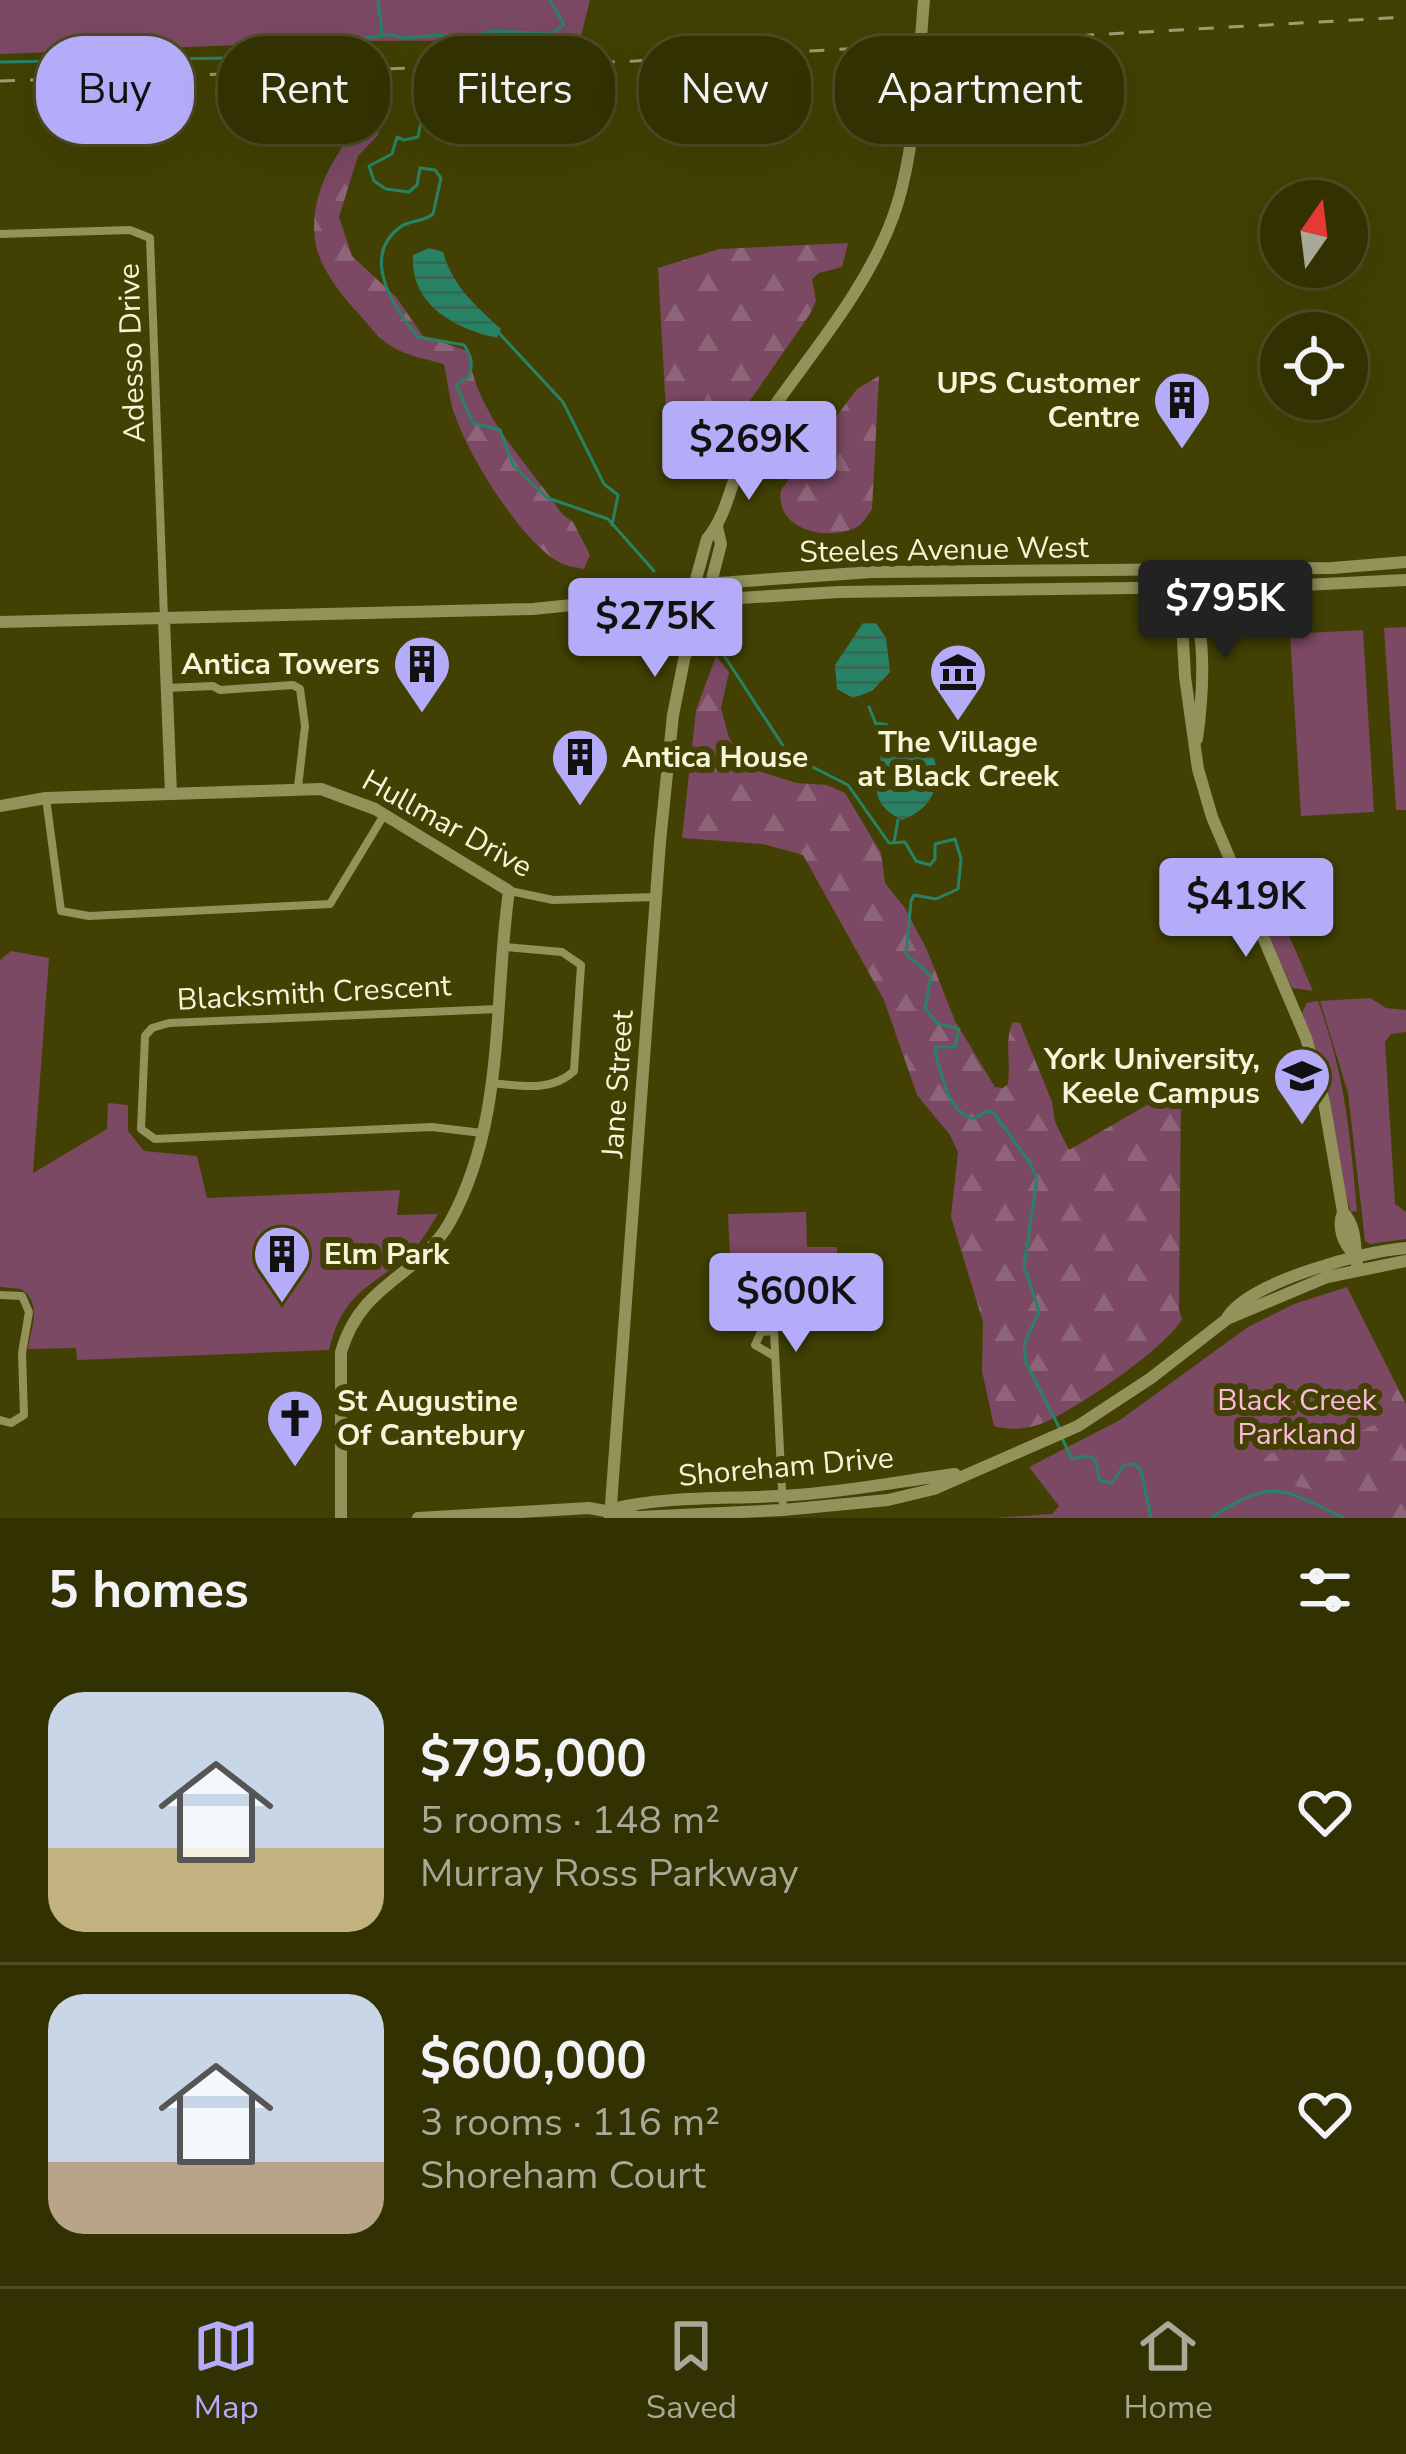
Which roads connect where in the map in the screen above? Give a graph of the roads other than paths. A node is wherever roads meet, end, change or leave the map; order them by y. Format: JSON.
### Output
{"nodes":[{"id":1,"x":924,"y":0,"type":"edge"},
{"id":2,"x":0,"y":234,"type":"edge"},
{"id":3,"x":717,"y":527,"type":"junction"},
{"id":4,"x":1406,"y":562,"type":"edge"},
{"id":5,"x":1185,"y":570,"type":"junction"},
{"id":6,"x":1017,"y":572,"type":"junction"},
{"id":7,"x":1406,"y":580,"type":"edge"},
{"id":8,"x":711,"y":584,"type":"junction"},
{"id":9,"x":694,"y":585,"type":"junction"},
{"id":10,"x":1189,"y":587,"type":"junction"},
{"id":11,"x":1017,"y":590,"type":"junction"},
{"id":12,"x":630,"y":599,"type":"junction"},
{"id":13,"x":707,"y":600,"type":"junction"},
{"id":14,"x":690,"y":601,"type":"junction"},
{"id":15,"x":164,"y":620,"type":"junction"},
{"id":16,"x":0,"y":622,"type":"edge"},
{"id":17,"x":685,"y":655,"type":"junction"},
{"id":18,"x":166,"y":688,"type":"junction"},
{"id":19,"x":298,"y":787,"type":"junction"},
{"id":20,"x":171,"y":793,"type":"junction"},
{"id":21,"x":46,"y":798,"type":"junction"},
{"id":22,"x":0,"y":806,"type":"edge"},
{"id":23,"x":383,"y":815,"type":"junction"},
{"id":24,"x":509,"y":891,"type":"junction"},
{"id":25,"x":656,"y":897,"type":"junction"},
{"id":26,"x":503,"y":947,"type":"junction"},
{"id":27,"x":498,"y":1009,"type":"junction"},
{"id":28,"x":492,"y":1083,"type":"junction"},
{"id":29,"x":484,"y":1133,"type":"junction"},
{"id":30,"x":1406,"y":1248,"type":"edge"},
{"id":31,"x":1406,"y":1261,"type":"edge"},
{"id":32,"x":1356,"y":1262,"type":"junction"},
{"id":33,"x":0,"y":1294,"type":"edge"},
{"id":34,"x":774,"y":1356,"type":"dead end"},
{"id":35,"x":0,"y":1420,"type":"edge"},
{"id":36,"x":782,"y":1503,"type":"junction"},
{"id":37,"x":610,"y":1514,"type":"edge"},
{"id":38,"x":341,"y":1518,"type":"edge"},
{"id":39,"x":418,"y":1518,"type":"edge"}],
"edges":[{"from":1,"to":3,"type":"main road","name":"Jane Street"},
{"from":2,"to":15,"type":"street","name":"Adesso Drive"},
{"from":3,"to":8,"type":"main road","name":"Jane Street"},
{"from":3,"to":9,"type":"main road","name":"Jane Street"},
{"from":4,"to":5,"type":"main road","name":"Steeles Avenue West"},
{"from":5,"to":6,"type":"main road","name":"Steeles Avenue West"},
{"from":5,"to":10,"type":"main road"},
{"from":6,"to":8,"type":"main road","name":"Steeles Avenue West"},
{"from":6,"to":11,"type":"main road"},
{"from":7,"to":10,"type":"main road","name":"Steeles Avenue West"},
{"from":8,"to":9,"type":"main road","name":"Steeles Avenue West"},
{"from":8,"to":13,"type":"main road","name":"Jane Street"},
{"from":9,"to":12,"type":"main road","name":"Steeles Avenue West"},
{"from":9,"to":14,"type":"main road","name":"Jane Street"},
{"from":10,"to":11,"type":"main road","name":"Steeles Avenue West"},
{"from":10,"to":32,"type":"main road"},
{"from":11,"to":13,"type":"main road","name":"Steeles Avenue West"},
{"from":12,"to":14,"type":"main road","name":"Steeles Avenue West"},
{"from":12,"to":15,"type":"main road","name":"Steeles Avenue West"},
{"from":13,"to":14,"type":"main road","name":"Steeles Avenue West"},
{"from":13,"to":17,"type":"main road","name":"Jane Street"},
{"from":14,"to":17,"type":"main road","name":"Jane Street"},
{"from":15,"to":16,"type":"main road","name":"Steeles Avenue West"},
{"from":15,"to":18,"type":"main road"},
{"from":17,"to":25,"type":"main road","name":"Jane Street"},
{"from":18,"to":19,"type":"street"},
{"from":18,"to":20,"type":"main road"},
{"from":19,"to":20,"type":"main road","name":"Hullmar Drive"},
{"from":19,"to":23,"type":"main road","name":"Hullmar Drive"},
{"from":20,"to":21,"type":"main road","name":"Hullmar Drive"},
{"from":21,"to":22,"type":"main road","name":"Hullmar Drive"},
{"from":21,"to":23,"type":"street"},
{"from":23,"to":24,"type":"main road","name":"Hullmar Drive"},
{"from":24,"to":25,"type":"street","name":"Hullmar Drive"},
{"from":24,"to":26,"type":"main road"},
{"from":25,"to":37,"type":"main road","name":"Jane Street"},
{"from":26,"to":27,"type":"main road"},
{"from":26,"to":28,"type":"street"},
{"from":27,"to":28,"type":"main road"},
{"from":27,"to":29,"type":"street","name":"Blacksmith Crescent"},
{"from":28,"to":29,"type":"main road"},
{"from":29,"to":38,"type":"main road"},
{"from":30,"to":32,"type":"main road","name":"Shoreham Drive"},
{"from":31,"to":32,"type":"main road","name":"Shoreham Drive"},
{"from":32,"to":36,"type":"main road","name":"Shoreham Drive"},
{"from":33,"to":35,"type":"street"},
{"from":34,"to":36,"type":"street"},
{"from":36,"to":37,"type":"main road","name":"Shoreham Drive"},
{"from":37,"to":39,"type":"main road","name":"Shoreham Drive"}]}
